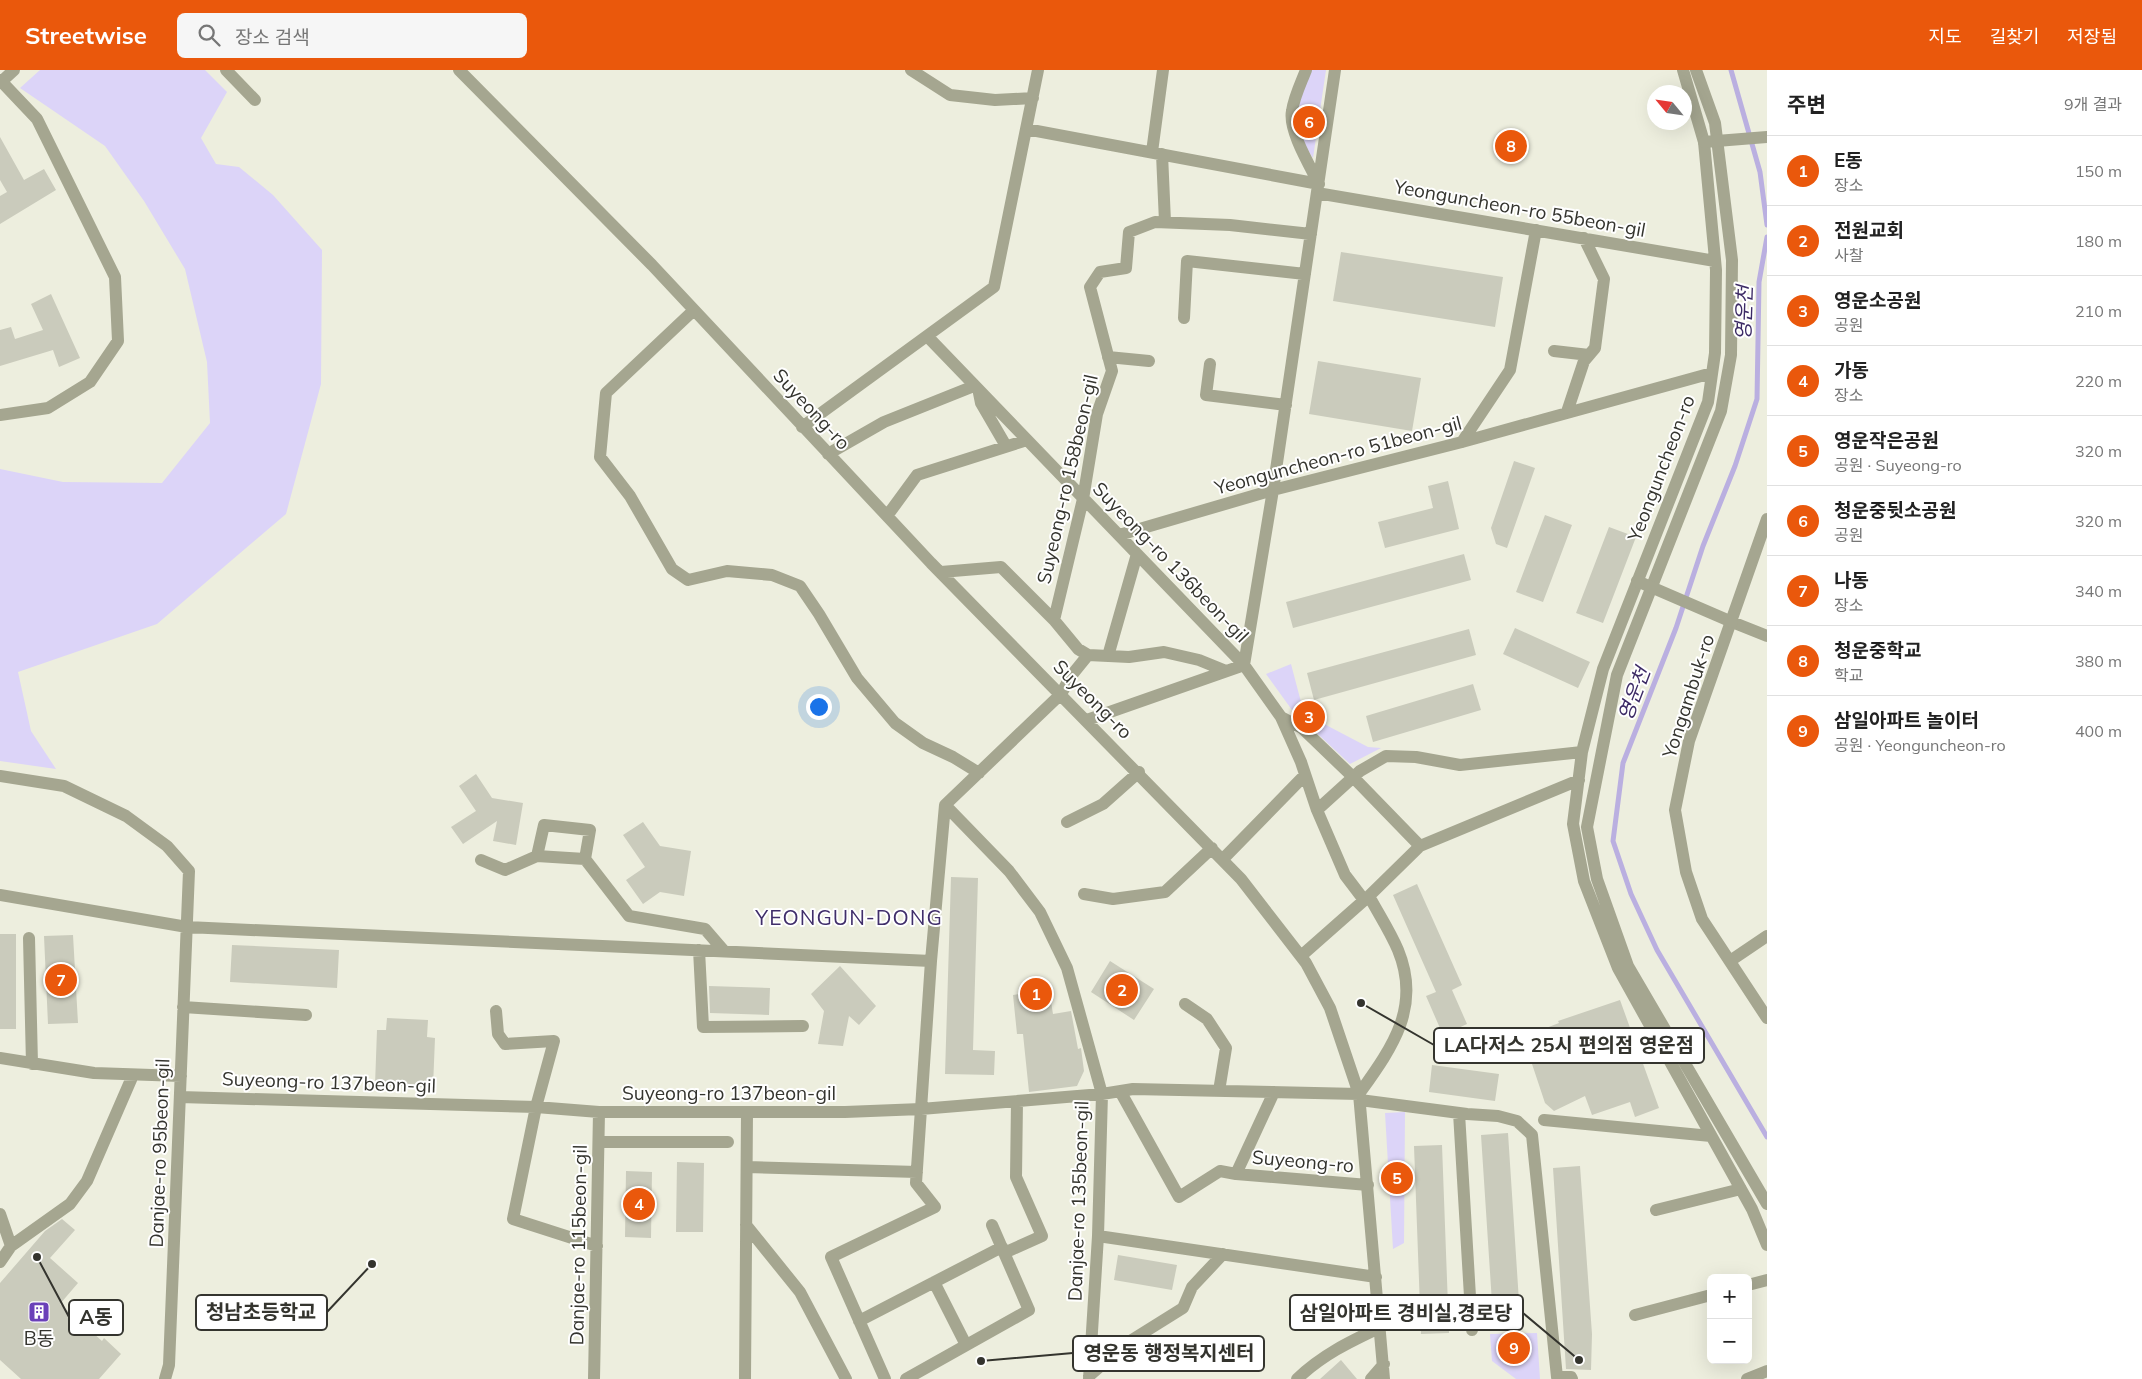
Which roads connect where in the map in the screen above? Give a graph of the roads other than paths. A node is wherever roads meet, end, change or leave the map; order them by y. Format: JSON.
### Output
{"nodes":[{"id":1,"x":14,"y":70,"type":"edge"},
{"id":2,"x":226,"y":70,"type":"edge"},
{"id":3,"x":459,"y":70,"type":"edge"},
{"id":4,"x":911,"y":70,"type":"edge"},
{"id":5,"x":1038,"y":70,"type":"edge"},
{"id":6,"x":1163,"y":70,"type":"edge"},
{"id":7,"x":1306,"y":70,"type":"edge"},
{"id":8,"x":1335,"y":70,"type":"edge"},
{"id":9,"x":1683,"y":70,"type":"edge"},
{"id":10,"x":1696,"y":70,"type":"edge"},
{"id":11,"x":925,"y":74,"type":"edge"},
{"id":12,"x":1,"y":80,"type":"edge"},
{"id":13,"x":1032,"y":98,"type":"junction"},
{"id":14,"x":255,"y":100,"type":"dead end"},
{"id":15,"x":1026,"y":129,"type":"junction"},
{"id":16,"x":1767,"y":137,"type":"edge"},
{"id":17,"x":1704,"y":142,"type":"junction"},
{"id":18,"x":1157,"y":153,"type":"junction"},
{"id":19,"x":1318,"y":188,"type":"junction"},
{"id":20,"x":1165,"y":222,"type":"junction"},
{"id":21,"x":1536,"y":230,"type":"junction"},
{"id":22,"x":1311,"y":234,"type":"junction"},
{"id":23,"x":1584,"y":238,"type":"junction"},
{"id":24,"x":1716,"y":260,"type":"junction"},
{"id":25,"x":1305,"y":274,"type":"junction"},
{"id":26,"x":694,"y":310,"type":"junction"},
{"id":27,"x":1184,"y":318,"type":"dead end"},
{"id":28,"x":927,"y":336,"type":"junction"},
{"id":29,"x":1554,"y":351,"type":"dead end"},
{"id":30,"x":1589,"y":355,"type":"junction"},
{"id":31,"x":1108,"y":357,"type":"junction"},
{"id":32,"x":1149,"y":361,"type":"dead end"},
{"id":33,"x":1210,"y":364,"type":"dead end"},
{"id":34,"x":1712,"y":373,"type":"junction"},
{"id":35,"x":977,"y":388,"type":"junction"},
{"id":36,"x":1286,"y":405,"type":"junction"},
{"id":37,"x":1567,"y":412,"type":"junction"},
{"id":38,"x":0,"y":415,"type":"edge"},
{"id":39,"x":802,"y":427,"type":"junction"},
{"id":40,"x":1027,"y":440,"type":"junction"},
{"id":41,"x":1462,"y":442,"type":"junction"},
{"id":42,"x":1006,"y":446,"type":"junction"},
{"id":43,"x":828,"y":454,"type":"junction"},
{"id":44,"x":1273,"y":490,"type":"junction"},
{"id":45,"x":1084,"y":499,"type":"junction"},
{"id":46,"x":888,"y":516,"type":"junction"},
{"id":47,"x":1767,"y":519,"type":"edge"},
{"id":48,"x":1119,"y":535,"type":"junction"},
{"id":49,"x":1137,"y":554,"type":"junction"},
{"id":50,"x":941,"y":572,"type":"junction"},
{"id":51,"x":1637,"y":581,"type":"junction"},
{"id":52,"x":1054,"y":620,"type":"junction"},
{"id":53,"x":1732,"y":622,"type":"junction"},
{"id":54,"x":1767,"y":636,"type":"edge"},
{"id":55,"x":1088,"y":655,"type":"junction"},
{"id":56,"x":1108,"y":656,"type":"junction"},
{"id":57,"x":1244,"y":665,"type":"junction"},
{"id":58,"x":1226,"y":671,"type":"junction"},
{"id":59,"x":1061,"y":694,"type":"junction"},
{"id":60,"x":1281,"y":716,"type":"junction"},
{"id":61,"x":1087,"y":720,"type":"junction"},
{"id":62,"x":1582,"y":752,"type":"junction"},
{"id":63,"x":1139,"y":772,"type":"junction"},
{"id":64,"x":979,"y":773,"type":"junction"},
{"id":65,"x":1305,"y":775,"type":"junction"},
{"id":66,"x":0,"y":776,"type":"edge"},
{"id":67,"x":1353,"y":777,"type":"junction"},
{"id":68,"x":1579,"y":780,"type":"junction"},
{"id":69,"x":946,"y":806,"type":"junction"},
{"id":70,"x":1317,"y":810,"type":"junction"},
{"id":71,"x":1067,"y":822,"type":"dead end"},
{"id":72,"x":1420,"y":846,"type":"junction"},
{"id":73,"x":1212,"y":848,"type":"junction"},
{"id":74,"x":537,"y":856,"type":"junction"},
{"id":75,"x":585,"y":859,"type":"junction"},
{"id":76,"x":1222,"y":859,"type":"junction"},
{"id":77,"x":481,"y":860,"type":"dead end"},
{"id":78,"x":1084,"y":894,"type":"dead end"},
{"id":79,"x":0,"y":895,"type":"edge"},
{"id":80,"x":1366,"y":898,"type":"junction"},
{"id":81,"x":186,"y":927,"type":"junction"},
{"id":82,"x":1767,"y":936,"type":"edge"},
{"id":83,"x":29,"y":938,"type":"dead end"},
{"id":84,"x":699,"y":950,"type":"junction"},
{"id":85,"x":724,"y":951,"type":"junction"},
{"id":86,"x":1301,"y":956,"type":"junction"},
{"id":87,"x":931,"y":961,"type":"junction"},
{"id":88,"x":1730,"y":961,"type":"junction"},
{"id":89,"x":1186,"y":1004,"type":"dead end"},
{"id":90,"x":183,"y":1007,"type":"junction"},
{"id":91,"x":496,"y":1011,"type":"dead end"},
{"id":92,"x":306,"y":1015,"type":"dead end"},
{"id":93,"x":1767,"y":1018,"type":"edge"},
{"id":94,"x":803,"y":1026,"type":"dead end"},
{"id":95,"x":0,"y":1058,"type":"edge"},
{"id":96,"x":32,"y":1064,"type":"junction"},
{"id":97,"x":133,"y":1076,"type":"junction"},
{"id":98,"x":181,"y":1076,"type":"junction"},
{"id":99,"x":1120,"y":1091,"type":"junction"},
{"id":100,"x":1220,"y":1091,"type":"junction"},
{"id":101,"x":1274,"y":1092,"type":"junction"},
{"id":102,"x":1102,"y":1094,"type":"junction"},
{"id":103,"x":180,"y":1097,"type":"junction"},
{"id":104,"x":1360,"y":1097,"type":"junction"},
{"id":105,"x":1017,"y":1101,"type":"junction"},
{"id":106,"x":536,"y":1107,"type":"junction"},
{"id":107,"x":921,"y":1109,"type":"junction"},
{"id":108,"x":599,"y":1112,"type":"junction"},
{"id":109,"x":747,"y":1112,"type":"junction"},
{"id":110,"x":1459,"y":1113,"type":"junction"},
{"id":111,"x":1544,"y":1120,"type":"dead end"},
{"id":112,"x":1711,"y":1136,"type":"junction"},
{"id":113,"x":599,"y":1142,"type":"junction"},
{"id":114,"x":728,"y":1142,"type":"dead end"},
{"id":115,"x":747,"y":1167,"type":"junction"},
{"id":116,"x":917,"y":1172,"type":"junction"},
{"id":117,"x":1236,"y":1174,"type":"junction"},
{"id":118,"x":1368,"y":1185,"type":"junction"},
{"id":119,"x":1741,"y":1189,"type":"junction"},
{"id":120,"x":1767,"y":1204,"type":"edge"},
{"id":121,"x":1656,"y":1210,"type":"dead end"},
{"id":122,"x":0,"y":1214,"type":"edge"},
{"id":123,"x":746,"y":1225,"type":"junction"},
{"id":124,"x":992,"y":1225,"type":"dead end"},
{"id":125,"x":1098,"y":1236,"type":"junction"},
{"id":126,"x":1767,"y":1245,"type":"edge"},
{"id":127,"x":12,"y":1246,"type":"junction"},
{"id":128,"x":597,"y":1246,"type":"junction"},
{"id":129,"x":1003,"y":1250,"type":"junction"},
{"id":130,"x":1223,"y":1254,"type":"junction"},
{"id":131,"x":0,"y":1262,"type":"edge"},
{"id":132,"x":1376,"y":1276,"type":"junction"},
{"id":133,"x":1767,"y":1280,"type":"edge"},
{"id":134,"x":934,"y":1282,"type":"junction"},
{"id":135,"x":1752,"y":1284,"type":"edge"},
{"id":136,"x":1707,"y":1296,"type":"edge"},
{"id":137,"x":1635,"y":1315,"type":"dead end"},
{"id":138,"x":859,"y":1321,"type":"junction"},
{"id":139,"x":1380,"y":1327,"type":"junction"},
{"id":140,"x":1472,"y":1330,"type":"dead end"},
{"id":141,"x":966,"y":1345,"type":"junction"},
{"id":142,"x":1384,"y":1364,"type":"junction"},
{"id":143,"x":1767,"y":1371,"type":"edge"},
{"id":144,"x":923,"y":1375,"type":"edge"},
{"id":145,"x":1089,"y":1377,"type":"edge"},
{"id":146,"x":165,"y":1379,"type":"edge"},
{"id":147,"x":594,"y":1379,"type":"edge"},
{"id":148,"x":744,"y":1379,"type":"edge"},
{"id":149,"x":846,"y":1379,"type":"edge"},
{"id":150,"x":885,"y":1379,"type":"edge"},
{"id":151,"x":906,"y":1379,"type":"edge"},
{"id":152,"x":1297,"y":1379,"type":"edge"},
{"id":153,"x":1371,"y":1379,"type":"edge"},
{"id":154,"x":1384,"y":1379,"type":"edge"},
{"id":155,"x":1572,"y":1379,"type":"edge"},
{"id":156,"x":1747,"y":1379,"type":"edge"}],
"edges":[{"from":1,"to":12,"type":"street"},
{"from":2,"to":14,"type":"street"},
{"from":3,"to":26,"type":"street","name":"Suyeong-ro"},
{"from":4,"to":11,"type":"street"},
{"from":5,"to":13,"type":"street"},
{"from":6,"to":18,"type":"street"},
{"from":7,"to":19,"type":"street"},
{"from":8,"to":19,"type":"street"},
{"from":9,"to":17,"type":"street","name":"Yeonguncheon-ro"},
{"from":10,"to":120,"type":"street"},
{"from":11,"to":13,"type":"street"},
{"from":12,"to":38,"type":"street"},
{"from":13,"to":15,"type":"street"},
{"from":15,"to":18,"type":"street","name":"Yeonguncheon-ro 55beon-gil"},
{"from":15,"to":28,"type":"street"},
{"from":16,"to":17,"type":"street","bridge":true},
{"from":17,"to":24,"type":"street","name":"Yeonguncheon-ro"},
{"from":18,"to":19,"type":"street","name":"Yeonguncheon-ro 55beon-gil"},
{"from":18,"to":20,"type":"street"},
{"from":19,"to":21,"type":"street","name":"Yeonguncheon-ro 55beon-gil"},
{"from":19,"to":22,"type":"street"},
{"from":20,"to":22,"type":"street"},
{"from":20,"to":31,"type":"street","name":"Suyeong-ro 158beon-gil"},
{"from":21,"to":23,"type":"street","name":"Yeonguncheon-ro 55beon-gil"},
{"from":21,"to":41,"type":"street"},
{"from":22,"to":25,"type":"street"},
{"from":23,"to":24,"type":"street","name":"Yeonguncheon-ro 55beon-gil"},
{"from":23,"to":30,"type":"street"},
{"from":24,"to":34,"type":"street","name":"Yeonguncheon-ro"},
{"from":25,"to":27,"type":"street"},
{"from":25,"to":36,"type":"street"},
{"from":26,"to":39,"type":"street","name":"Suyeong-ro"},
{"from":26,"to":64,"type":"street"},
{"from":28,"to":35,"type":"street","name":"Suyeong-ro 136beon-gil"},
{"from":28,"to":39,"type":"street"},
{"from":29,"to":30,"type":"street"},
{"from":30,"to":37,"type":"street"},
{"from":31,"to":32,"type":"street"},
{"from":31,"to":45,"type":"street","name":"Suyeong-ro 158beon-gil"},
{"from":33,"to":36,"type":"street"},
{"from":34,"to":37,"type":"street","name":"Yeonguncheon-ro 51beon-gil"},
{"from":34,"to":51,"type":"street","name":"Yeonguncheon-ro"},
{"from":35,"to":40,"type":"street","name":"Suyeong-ro 136beon-gil"},
{"from":35,"to":42,"type":"street"},
{"from":35,"to":43,"type":"street"},
{"from":36,"to":44,"type":"street"},
{"from":37,"to":41,"type":"street","name":"Yeonguncheon-ro 51beon-gil"},
{"from":39,"to":43,"type":"street","name":"Suyeong-ro"},
{"from":40,"to":42,"type":"street"},
{"from":40,"to":45,"type":"street","name":"Suyeong-ro 136beon-gil"},
{"from":41,"to":44,"type":"street","name":"Yeonguncheon-ro 51beon-gil"},
{"from":42,"to":46,"type":"street"},
{"from":43,"to":46,"type":"street","name":"Suyeong-ro"},
{"from":44,"to":48,"type":"street","name":"Yeonguncheon-ro 51beon-gil"},
{"from":44,"to":57,"type":"street"},
{"from":45,"to":48,"type":"street","name":"Suyeong-ro 136beon-gil"},
{"from":45,"to":52,"type":"street","name":"Suyeong-ro 158beon-gil"},
{"from":46,"to":50,"type":"street","name":"Suyeong-ro"},
{"from":47,"to":53,"type":"street","name":"Yongambuk-ro"},
{"from":48,"to":49,"type":"street","name":"Suyeong-ro 136beon-gil"},
{"from":49,"to":56,"type":"street"},
{"from":49,"to":57,"type":"street","name":"Suyeong-ro 136beon-gil"},
{"from":50,"to":52,"type":"street","name":"Suyeong-ro 158beon-gil"},
{"from":50,"to":59,"type":"street","name":"Suyeong-ro"},
{"from":51,"to":53,"type":"street","bridge":true},
{"from":51,"to":62,"type":"street","name":"Yeonguncheon-ro"},
{"from":52,"to":55,"type":"street","name":"Suyeong-ro 158beon-gil"},
{"from":53,"to":54,"type":"street"},
{"from":53,"to":88,"type":"street","name":"Yongambuk-ro"},
{"from":55,"to":56,"type":"street"},
{"from":55,"to":59,"type":"street"},
{"from":56,"to":58,"type":"street"},
{"from":57,"to":58,"type":"street"},
{"from":57,"to":60,"type":"street","name":"Suyeong-ro 136beon-gil"},
{"from":58,"to":61,"type":"street"},
{"from":59,"to":61,"type":"street","name":"Suyeong-ro"},
{"from":59,"to":64,"type":"street"},
{"from":60,"to":65,"type":"street","name":"Suyeong-ro 136beon-gil"},
{"from":60,"to":67,"type":"street","name":"Suyeong-ro 136beon-gil"},
{"from":61,"to":63,"type":"street","name":"Suyeong-ro"},
{"from":62,"to":67,"type":"street"},
{"from":62,"to":68,"type":"street","name":"Yeonguncheon-ro"},
{"from":63,"to":71,"type":"street"},
{"from":63,"to":73,"type":"street","name":"Suyeong-ro"},
{"from":64,"to":69,"type":"street"},
{"from":65,"to":70,"type":"street","name":"Suyeong-ro 136beon-gil"},
{"from":65,"to":76,"type":"street"},
{"from":66,"to":81,"type":"street","name":"Danjae-ro 95beon-gil"},
{"from":67,"to":70,"type":"street"},
{"from":67,"to":72,"type":"street","name":"Suyeong-ro 136beon-gil"},
{"from":68,"to":72,"type":"street"},
{"from":68,"to":112,"type":"street","name":"Yeonguncheon-ro"},
{"from":69,"to":87,"type":"street"},
{"from":69,"to":102,"type":"street","name":"Danjae-ro 135beon-gil"},
{"from":70,"to":80,"type":"street","name":"Suyeong-ro 136beon-gil"},
{"from":72,"to":80,"type":"street"},
{"from":73,"to":76,"type":"street","name":"Suyeong-ro"},
{"from":73,"to":78,"type":"street"},
{"from":74,"to":75,"type":"street"},
{"from":74,"to":75,"type":"street"},
{"from":74,"to":77,"type":"street"},
{"from":75,"to":85,"type":"street"},
{"from":76,"to":86,"type":"street","name":"Suyeong-ro"},
{"from":79,"to":81,"type":"street"},
{"from":80,"to":86,"type":"street"},
{"from":80,"to":104,"type":"street","name":"Suyeong-ro 136beon-gil"},
{"from":81,"to":84,"type":"street"},
{"from":81,"to":90,"type":"street","name":"Danjae-ro 95beon-gil"},
{"from":82,"to":88,"type":"street"},
{"from":83,"to":96,"type":"street"},
{"from":84,"to":85,"type":"street"},
{"from":84,"to":94,"type":"street"},
{"from":85,"to":87,"type":"street"},
{"from":86,"to":104,"type":"street","name":"Suyeong-ro"},
{"from":87,"to":107,"type":"street"},
{"from":88,"to":93,"type":"street","name":"Yongambuk-ro"},
{"from":89,"to":100,"type":"street"},
{"from":90,"to":92,"type":"street"},
{"from":90,"to":98,"type":"street","name":"Danjae-ro 95beon-gil"},
{"from":91,"to":106,"type":"street"},
{"from":95,"to":96,"type":"street"},
{"from":96,"to":97,"type":"street"},
{"from":97,"to":98,"type":"street"},
{"from":97,"to":127,"type":"street"},
{"from":98,"to":103,"type":"street","name":"Danjae-ro 95beon-gil"},
{"from":99,"to":100,"type":"street","name":"Suyeong-ro 137beon-gil"},
{"from":99,"to":102,"type":"street","name":"Suyeong-ro 137beon-gil"},
{"from":99,"to":117,"type":"street"},
{"from":100,"to":101,"type":"street","name":"Suyeong-ro 137beon-gil"},
{"from":101,"to":104,"type":"street","name":"Suyeong-ro 137beon-gil"},
{"from":101,"to":117,"type":"street"},
{"from":102,"to":105,"type":"street","name":"Suyeong-ro 137beon-gil"},
{"from":102,"to":125,"type":"street","name":"Danjae-ro 135beon-gil"},
{"from":103,"to":106,"type":"street","name":"Suyeong-ro 137beon-gil"},
{"from":103,"to":146,"type":"street","name":"Danjae-ro 95beon-gil"},
{"from":104,"to":110,"type":"street","name":"Suyeong-ro 137beon-gil"},
{"from":104,"to":118,"type":"street","name":"Suyeong-ro"},
{"from":105,"to":107,"type":"street","name":"Suyeong-ro 137beon-gil"},
{"from":105,"to":129,"type":"street"},
{"from":106,"to":108,"type":"street","name":"Suyeong-ro 137beon-gil"},
{"from":106,"to":128,"type":"street"},
{"from":107,"to":109,"type":"street","name":"Suyeong-ro 137beon-gil"},
{"from":107,"to":116,"type":"street"},
{"from":108,"to":109,"type":"street","name":"Suyeong-ro 137beon-gil"},
{"from":108,"to":113,"type":"street","name":"Danjae-ro 115beon-gil"},
{"from":109,"to":115,"type":"street"},
{"from":110,"to":140,"type":"street"},
{"from":110,"to":155,"type":"street","name":"Suyeong-ro 137beon-gil"},
{"from":111,"to":112,"type":"street"},
{"from":112,"to":119,"type":"street","name":"Yeonguncheon-ro"},
{"from":113,"to":114,"type":"street"},
{"from":113,"to":128,"type":"street","name":"Danjae-ro 115beon-gil"},
{"from":115,"to":116,"type":"street"},
{"from":115,"to":123,"type":"street"},
{"from":116,"to":138,"type":"street"},
{"from":117,"to":118,"type":"street","name":"Suyeong-ro"},
{"from":118,"to":132,"type":"street","name":"Suyeong-ro"},
{"from":119,"to":121,"type":"street"},
{"from":119,"to":126,"type":"street","name":"Yeonguncheon-ro"},
{"from":122,"to":127,"type":"street"},
{"from":123,"to":148,"type":"street"},
{"from":123,"to":149,"type":"street"},
{"from":124,"to":129,"type":"street"},
{"from":125,"to":130,"type":"street"},
{"from":125,"to":145,"type":"street","name":"Danjae-ro 135beon-gil"},
{"from":127,"to":131,"type":"street"},
{"from":128,"to":147,"type":"street","name":"Danjae-ro 115beon-gil"},
{"from":129,"to":134,"type":"street"},
{"from":129,"to":141,"type":"street"},
{"from":130,"to":132,"type":"street"},
{"from":130,"to":145,"type":"street","name":"Danjae-ro 135beon-gil"},
{"from":132,"to":139,"type":"street","name":"Suyeong-ro"},
{"from":133,"to":135,"type":"street"},
{"from":134,"to":138,"type":"street"},
{"from":134,"to":141,"type":"street"},
{"from":136,"to":137,"type":"street"},
{"from":138,"to":150,"type":"street"},
{"from":139,"to":142,"type":"street","name":"Suyeong-ro"},
{"from":139,"to":152,"type":"street"},
{"from":141,"to":144,"type":"street"},
{"from":142,"to":153,"type":"street"},
{"from":142,"to":154,"type":"street","name":"Suyeong-ro"},
{"from":143,"to":156,"type":"street"},
{"from":144,"to":151,"type":"street"}]}
